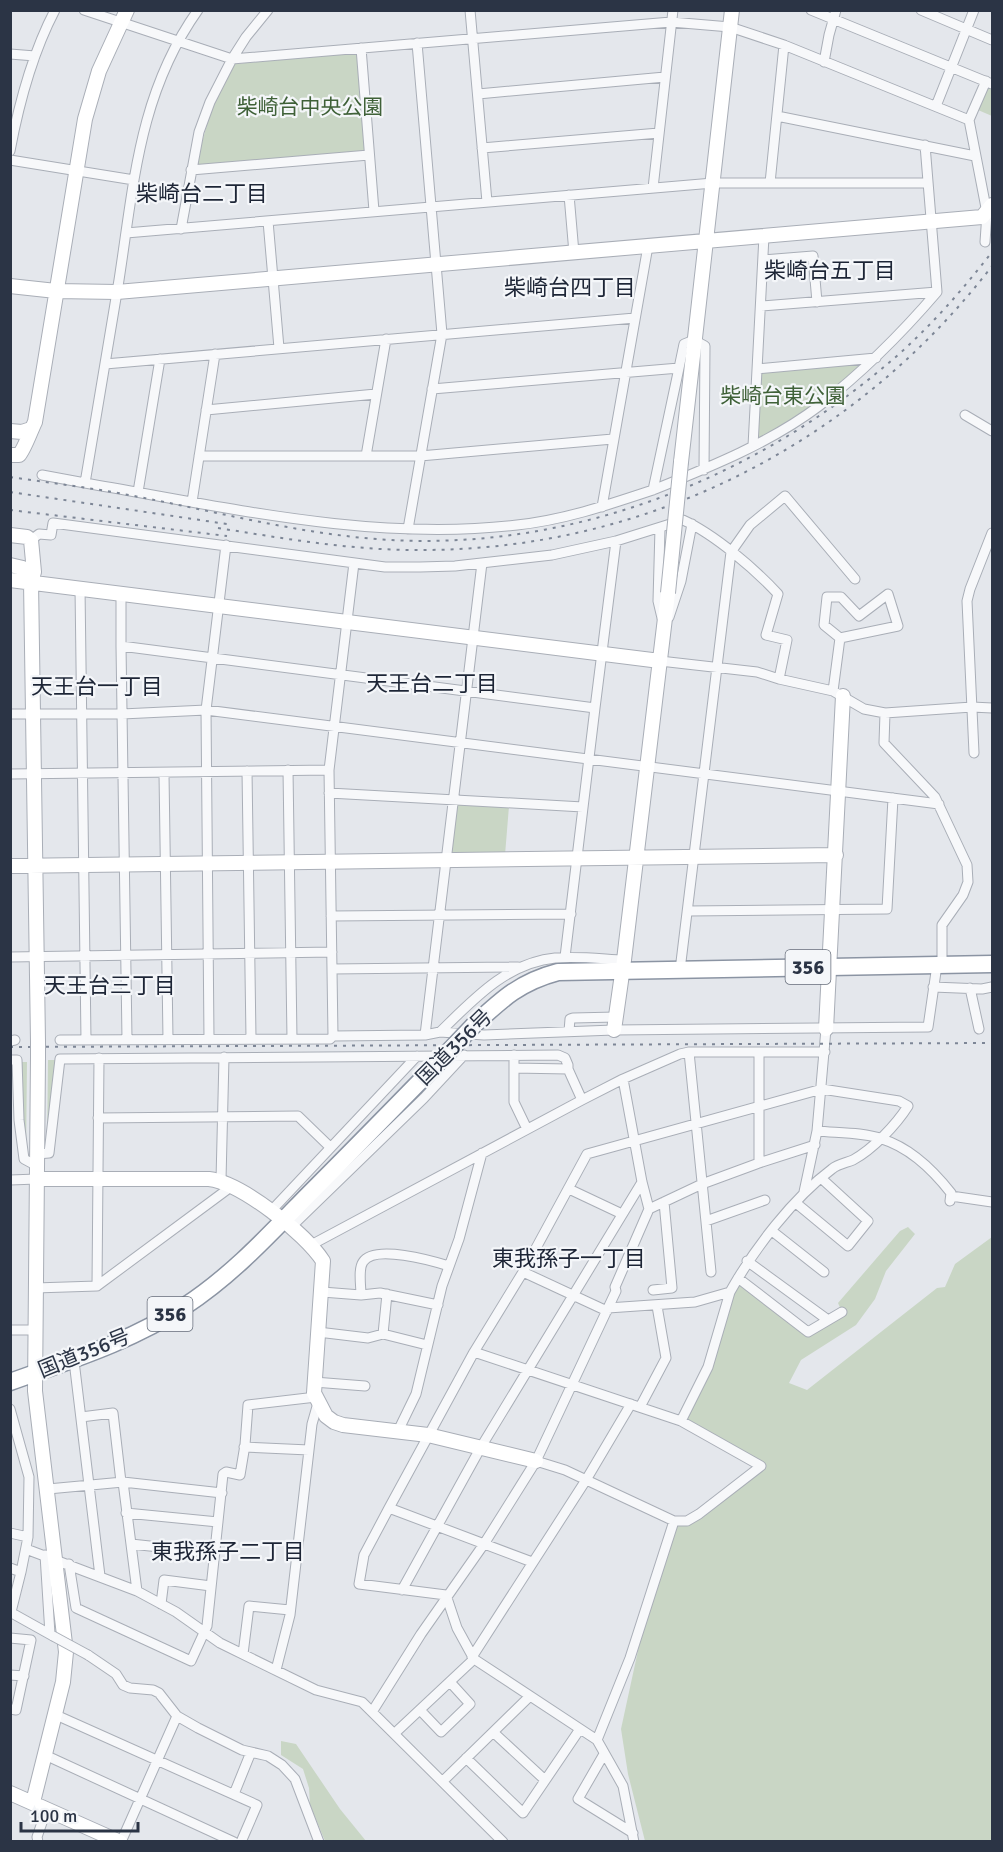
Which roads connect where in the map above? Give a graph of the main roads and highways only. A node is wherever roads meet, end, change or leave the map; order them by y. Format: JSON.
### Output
{"nodes":[{"id":1,"x":993,"y":964,"type":"edge"},
{"id":2,"x":10,"y":1382,"type":"edge"}],
"edges":[{"from":1,"to":2,"type":"highway","name":"国道356号","number":"356","bridge":true}]}
